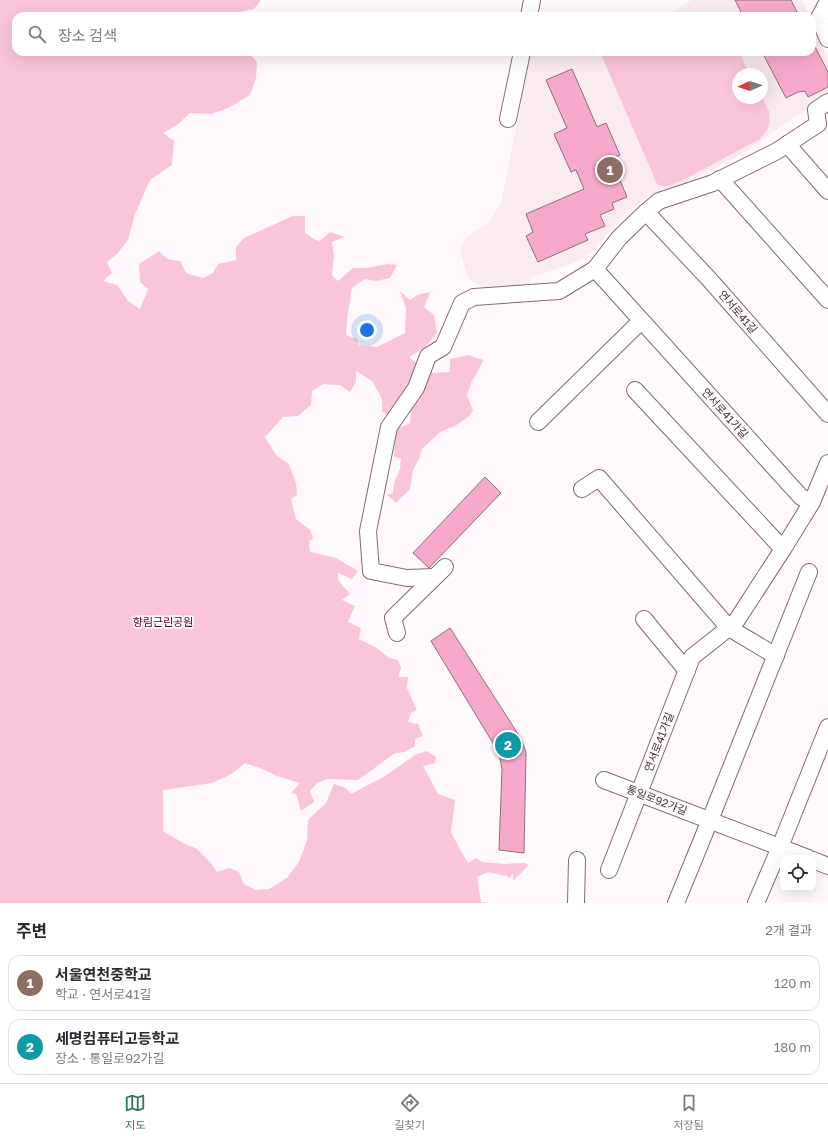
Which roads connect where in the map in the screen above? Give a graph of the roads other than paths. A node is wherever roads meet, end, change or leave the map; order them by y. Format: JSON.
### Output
{"nodes":[{"id":1,"x":532,"y":0,"type":"edge"},
{"id":2,"x":828,"y":1,"type":"edge"},
{"id":3,"x":530,"y":12,"type":"edge"},
{"id":4,"x":828,"y":39,"type":"edge"},
{"id":5,"x":521,"y":56,"type":"edge"},
{"id":6,"x":828,"y":102,"type":"edge"},
{"id":7,"x":508,"y":119,"type":"dead end"},
{"id":8,"x":787,"y":144,"type":"junction"},
{"id":9,"x":720,"y":179,"type":"junction"},
{"id":10,"x":828,"y":191,"type":"edge"},
{"id":11,"x":646,"y":212,"type":"junction"},
{"id":12,"x":595,"y":269,"type":"junction"},
{"id":13,"x":828,"y":300,"type":"edge"},
{"id":14,"x":642,"y":321,"type":"junction"},
{"id":15,"x":635,"y":390,"type":"dead end"},
{"id":16,"x":828,"y":414,"type":"edge"},
{"id":17,"x":538,"y":422,"type":"dead end"},
{"id":18,"x":828,"y":464,"type":"edge"},
{"id":19,"x":582,"y":489,"type":"dead end"},
{"id":20,"x":812,"y":502,"type":"junction"},
{"id":21,"x":783,"y":549,"type":"junction"},
{"id":22,"x":810,"y":572,"type":"dead end"},
{"id":23,"x":644,"y":619,"type":"dead end"},
{"id":24,"x":729,"y":628,"type":"junction"},
{"id":25,"x":397,"y":632,"type":"dead end"},
{"id":26,"x":776,"y":656,"type":"junction"},
{"id":27,"x":686,"y":671,"type":"junction"},
{"id":28,"x":828,"y":727,"type":"edge"},
{"id":29,"x":604,"y":780,"type":"dead end"},
{"id":30,"x":640,"y":793,"type":"junction"},
{"id":31,"x":710,"y":820,"type":"junction"},
{"id":32,"x":780,"y":847,"type":"junction"},
{"id":33,"x":800,"y":855,"type":"edge"},
{"id":34,"x":577,"y":860,"type":"dead end"},
{"id":35,"x":816,"y":861,"type":"edge"},
{"id":36,"x":828,"y":866,"type":"edge"},
{"id":37,"x":609,"y":870,"type":"dead end"},
{"id":38,"x":576,"y":903,"type":"edge"},
{"id":39,"x":676,"y":903,"type":"edge"},
{"id":40,"x":756,"y":903,"type":"edge"}],
"edges":[{"from":1,"to":3,"type":"street"},
{"from":2,"to":4,"type":"street"},
{"from":5,"to":7,"type":"street"},
{"from":6,"to":8,"type":"street"},
{"from":8,"to":9,"type":"street"},
{"from":8,"to":10,"type":"street"},
{"from":9,"to":11,"type":"street"},
{"from":9,"to":13,"type":"street"},
{"from":11,"to":12,"type":"street"},
{"from":11,"to":16,"type":"street","name":"연서로41길"},
{"from":12,"to":14,"type":"street"},
{"from":12,"to":25,"type":"street"},
{"from":14,"to":17,"type":"street"},
{"from":14,"to":20,"type":"street","name":"연서로41가길"},
{"from":15,"to":21,"type":"street"},
{"from":18,"to":20,"type":"street","name":"연서로41가길"},
{"from":19,"to":24,"type":"street"},
{"from":20,"to":21,"type":"street","name":"연서로41가길"},
{"from":21,"to":24,"type":"street","name":"연서로41가길"},
{"from":22,"to":26,"type":"street"},
{"from":23,"to":27,"type":"street"},
{"from":24,"to":26,"type":"street"},
{"from":24,"to":27,"type":"street","name":"연서로41가길"},
{"from":26,"to":31,"type":"street"},
{"from":27,"to":30,"type":"street","name":"연서로41가길"},
{"from":28,"to":32,"type":"street"},
{"from":29,"to":30,"type":"street","name":"통일로92가길"},
{"from":30,"to":31,"type":"street","name":"통일로92가길"},
{"from":30,"to":37,"type":"street","name":"연서로41가길"},
{"from":31,"to":32,"type":"street","name":"통일로92가길"},
{"from":31,"to":39,"type":"street"},
{"from":32,"to":33,"type":"street","name":"통일로92가길"},
{"from":32,"to":40,"type":"street"},
{"from":34,"to":38,"type":"street"},
{"from":35,"to":36,"type":"street"}]}
